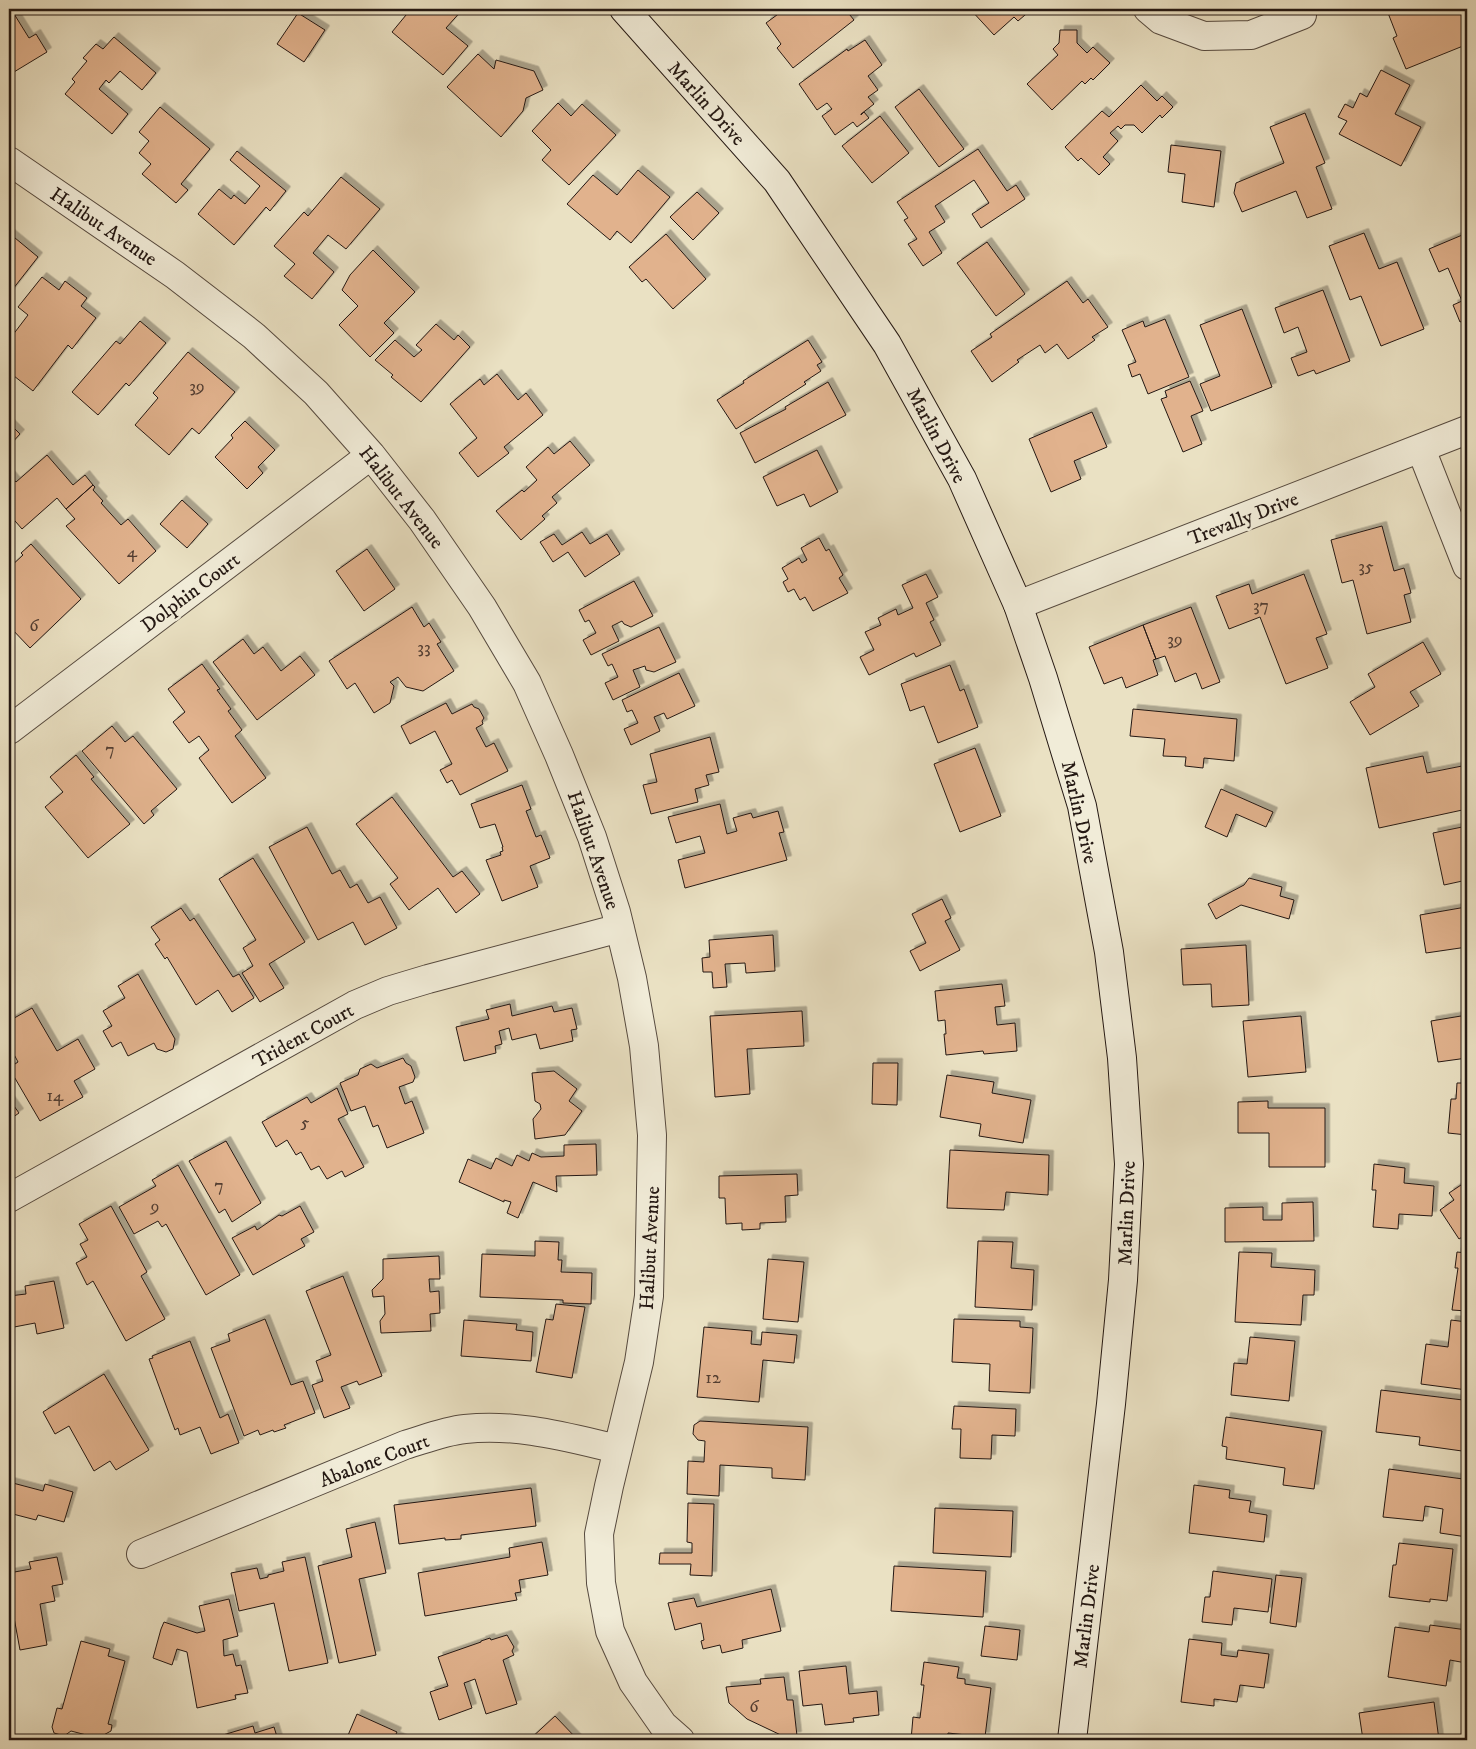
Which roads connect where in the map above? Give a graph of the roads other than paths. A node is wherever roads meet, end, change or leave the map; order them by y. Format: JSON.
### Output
{"nodes":[{"id":1,"x":624,"y":9,"type":"edge"},
{"id":2,"x":1148,"y":9,"type":"edge"},
{"id":3,"x":1302,"y":15,"type":"dead end"},
{"id":4,"x":9,"y":161,"type":"edge"},
{"id":5,"x":1467,"y":430,"type":"edge"},
{"id":6,"x":1421,"y":449,"type":"junction"},
{"id":7,"x":371,"y":455,"type":"junction"},
{"id":8,"x":1467,"y":566,"type":"edge"},
{"id":9,"x":1018,"y":604,"type":"junction"},
{"id":10,"x":9,"y":730,"type":"edge"},
{"id":11,"x":620,"y":928,"type":"junction"},
{"id":12,"x":9,"y":1198,"type":"edge"},
{"id":13,"x":618,"y":1449,"type":"junction"},
{"id":14,"x":141,"y":1554,"type":"dead end"},
{"id":15,"x":680,"y":1740,"type":"edge"},
{"id":16,"x":1072,"y":1740,"type":"edge"}],
"edges":[{"from":1,"to":9,"type":"street","name":"Marlin Drive"},
{"from":2,"to":3,"type":"street"},
{"from":4,"to":7,"type":"street","name":"Halibut Avenue"},
{"from":5,"to":6,"type":"street","name":"Trevally Drive"},
{"from":6,"to":8,"type":"street"},
{"from":6,"to":9,"type":"street","name":"Trevally Drive"},
{"from":7,"to":10,"type":"street","name":"Dolphin Court"},
{"from":7,"to":11,"type":"street","name":"Halibut Avenue"},
{"from":9,"to":16,"type":"street","name":"Marlin Drive"},
{"from":11,"to":12,"type":"street","name":"Trident Court"},
{"from":11,"to":13,"type":"street","name":"Halibut Avenue"},
{"from":13,"to":14,"type":"street","name":"Abalone Court"},
{"from":13,"to":15,"type":"street","name":"Halibut Avenue"}]}
